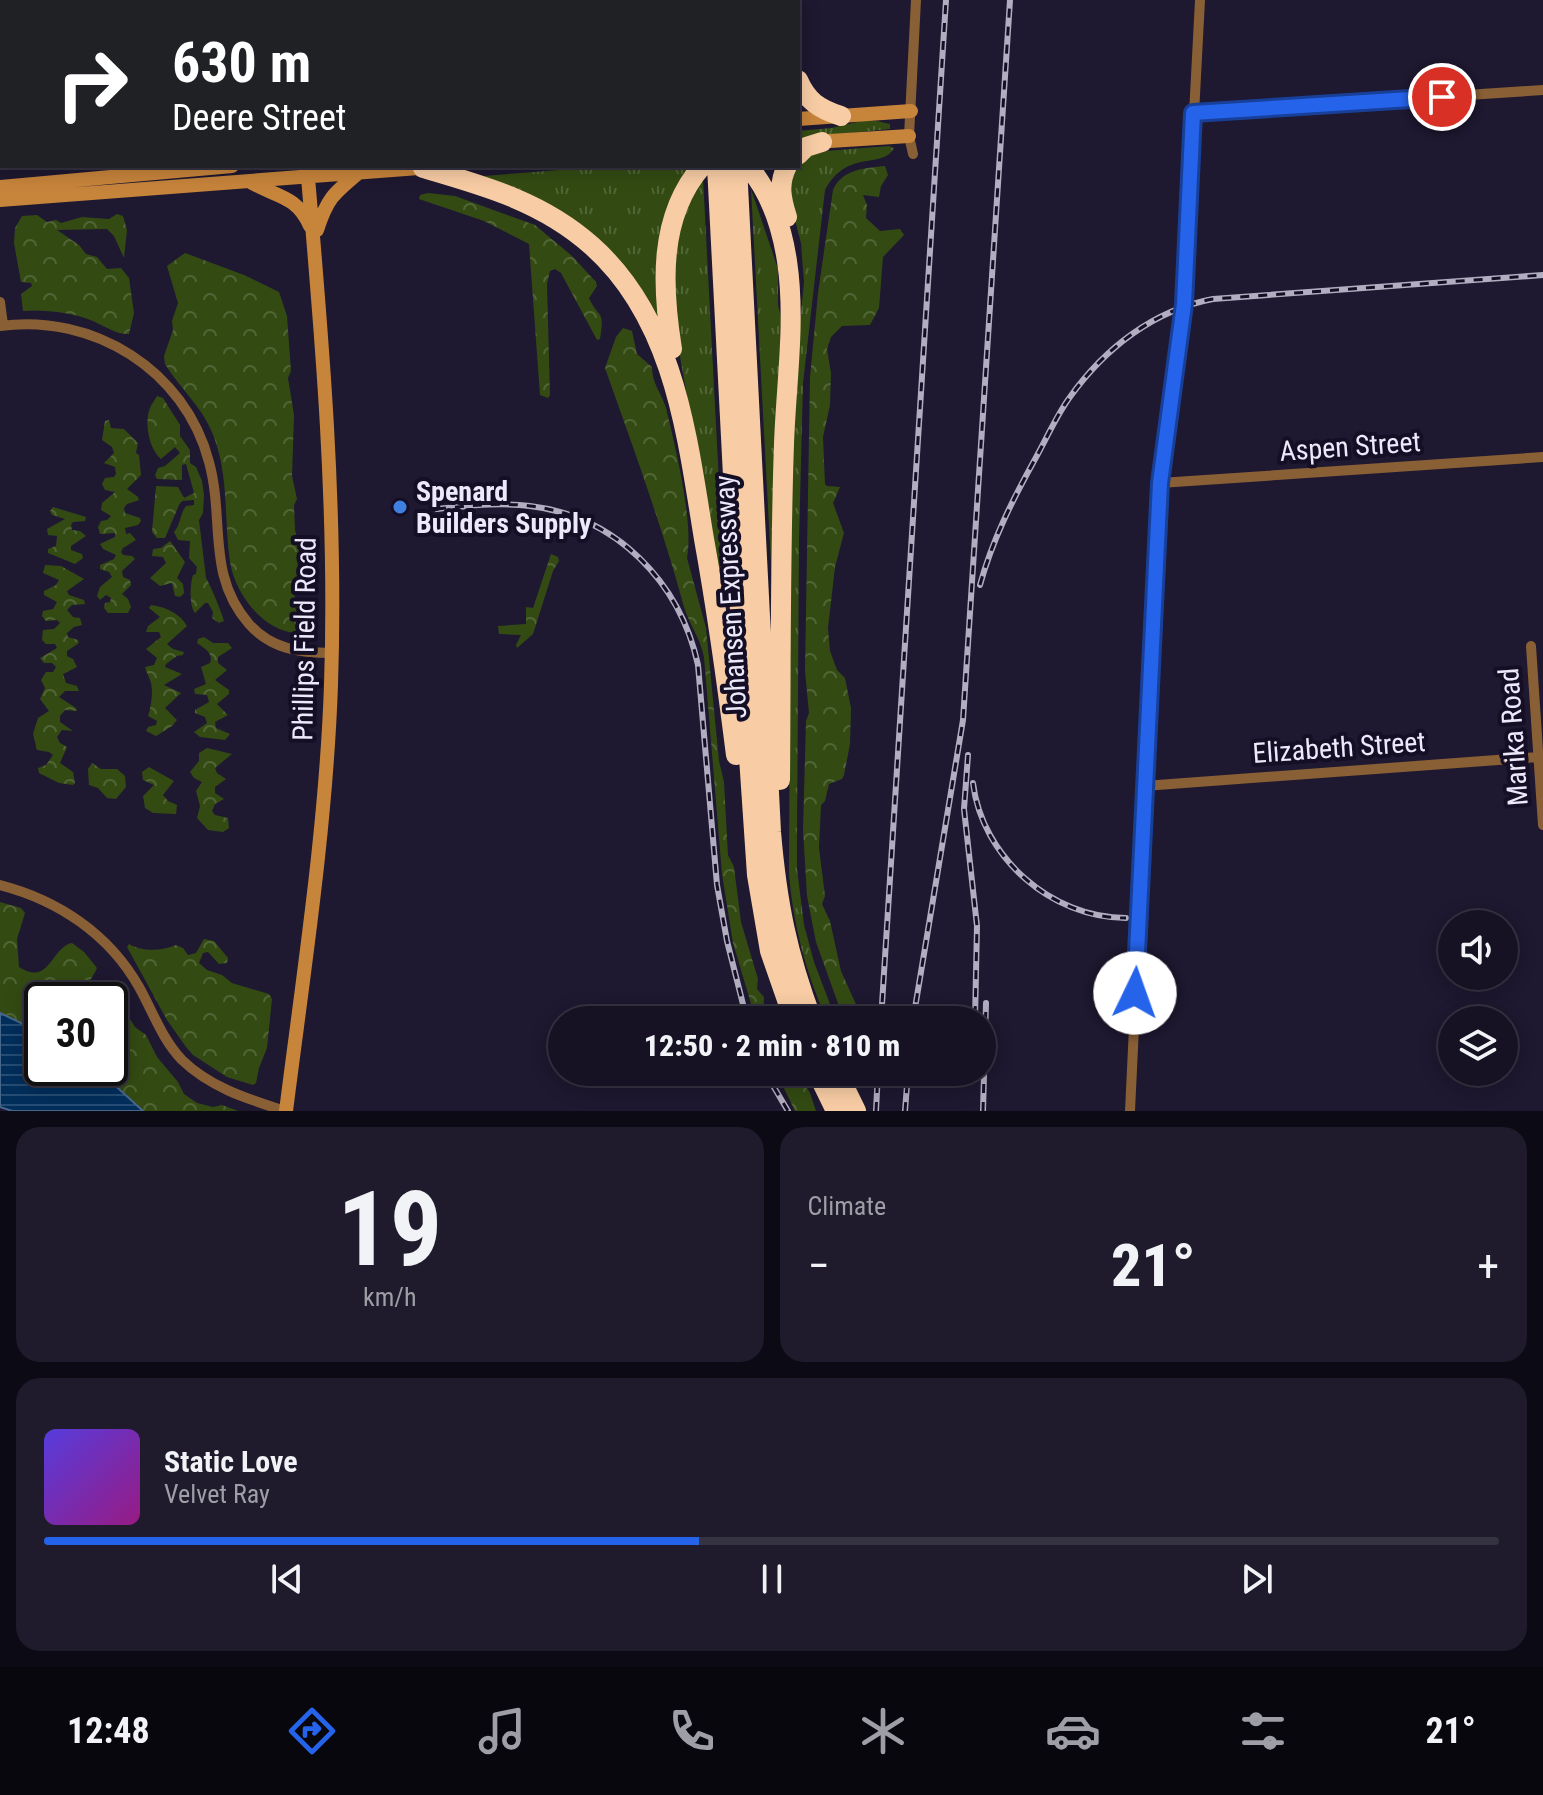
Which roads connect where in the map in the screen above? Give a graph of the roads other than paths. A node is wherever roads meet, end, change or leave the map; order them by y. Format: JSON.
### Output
{"nodes":[{"id":1,"x":916,"y":0,"type":"edge"},
{"id":2,"x":1200,"y":0,"type":"edge"},
{"id":3,"x":800,"y":85,"type":"edge"},
{"id":4,"x":1543,"y":90,"type":"edge"},
{"id":5,"x":911,"y":111,"type":"junction"},
{"id":6,"x":1193,"y":113,"type":"junction"},
{"id":7,"x":841,"y":116,"type":"junction"},
{"id":8,"x":800,"y":119,"type":"edge"},
{"id":9,"x":909,"y":136,"type":"junction"},
{"id":10,"x":822,"y":142,"type":"junction"},
{"id":11,"x":800,"y":143,"type":"edge"},
{"id":12,"x":800,"y":153,"type":"edge"},
{"id":13,"x":913,"y":154,"type":"dead end"},
{"id":14,"x":210,"y":168,"type":"edge"},
{"id":15,"x":423,"y":168,"type":"edge"},
{"id":16,"x":701,"y":168,"type":"edge"},
{"id":17,"x":749,"y":168,"type":"edge"},
{"id":18,"x":786,"y":168,"type":"edge"},
{"id":19,"x":307,"y":171,"type":"edge"},
{"id":20,"x":359,"y":173,"type":"junction"},
{"id":21,"x":724,"y":179,"type":"edge"},
{"id":22,"x":249,"y":181,"type":"junction"},
{"id":23,"x":0,"y":187,"type":"edge"},
{"id":24,"x":0,"y":200,"type":"edge"},
{"id":25,"x":314,"y":238,"type":"junction"},
{"id":26,"x":792,"y":299,"type":"junction"},
{"id":27,"x":0,"y":302,"type":"edge"},
{"id":28,"x":2,"y":326,"type":"edge"},
{"id":29,"x":685,"y":429,"type":"junction"},
{"id":30,"x":1543,"y":457,"type":"edge"},
{"id":31,"x":1160,"y":483,"type":"junction"},
{"id":32,"x":1531,"y":646,"type":"dead end"},
{"id":33,"x":332,"y":653,"type":"junction"},
{"id":34,"x":1538,"y":757,"type":"junction"},
{"id":35,"x":1144,"y":786,"type":"junction"},
{"id":36,"x":1543,"y":825,"type":"edge"},
{"id":37,"x":757,"y":875,"type":"junction"},
{"id":38,"x":0,"y":885,"type":"edge"},
{"id":39,"x":781,"y":920,"type":"junction"},
{"id":40,"x":789,"y":1006,"type":"edge"},
{"id":41,"x":807,"y":1006,"type":"edge"},
{"id":42,"x":829,"y":1086,"type":"edge"},
{"id":43,"x":846,"y":1105,"type":"edge"},
{"id":44,"x":286,"y":1111,"type":"edge"},
{"id":45,"x":1130,"y":1111,"type":"edge"}],
"edges":[{"from":1,"to":5,"type":"street"},
{"from":2,"to":6,"type":"street"},
{"from":3,"to":7,"type":"highway"},
{"from":4,"to":6,"type":"street"},
{"from":5,"to":7,"type":"main road"},
{"from":5,"to":9,"type":"street"},
{"from":6,"to":31,"type":"street"},
{"from":7,"to":8,"type":"main road"},
{"from":9,"to":10,"type":"main road"},
{"from":9,"to":13,"type":"street"},
{"from":10,"to":11,"type":"main road"},
{"from":10,"to":12,"type":"highway"},
{"from":14,"to":23,"type":"main road"},
{"from":15,"to":20,"type":"main road"},
{"from":15,"to":29,"type":"highway"},
{"from":16,"to":29,"type":"highway"},
{"from":17,"to":26,"type":"highway"},
{"from":18,"to":26,"type":"highway"},
{"from":19,"to":20,"type":"main road"},
{"from":19,"to":22,"type":"main road"},
{"from":19,"to":25,"type":"main road","name":"Phillips Field Road"},
{"from":20,"to":25,"type":"main road"},
{"from":21,"to":37,"type":"highway","name":"Johansen Expressway"},
{"from":21,"to":39,"type":"highway","name":"Johansen Expressway"},
{"from":22,"to":24,"type":"main road"},
{"from":22,"to":25,"type":"main road"},
{"from":25,"to":33,"type":"main road","name":"Phillips Field Road"},
{"from":26,"to":39,"type":"highway"},
{"from":27,"to":28,"type":"street"},
{"from":28,"to":33,"type":"street"},
{"from":29,"to":37,"type":"highway"},
{"from":30,"to":31,"type":"street","name":"Aspen Street"},
{"from":31,"to":35,"type":"street"},
{"from":32,"to":34,"type":"street","name":"Marika Road"},
{"from":33,"to":44,"type":"main road","name":"Phillips Field Road"},
{"from":34,"to":35,"type":"street","name":"Elizabeth Street"},
{"from":34,"to":36,"type":"street","name":"Marika Road"},
{"from":35,"to":45,"type":"street"},
{"from":37,"to":40,"type":"highway","name":"Johansen Expressway"},
{"from":38,"to":44,"type":"street"},
{"from":39,"to":41,"type":"highway","name":"Johansen Expressway"},
{"from":42,"to":43,"type":"highway"}]}
